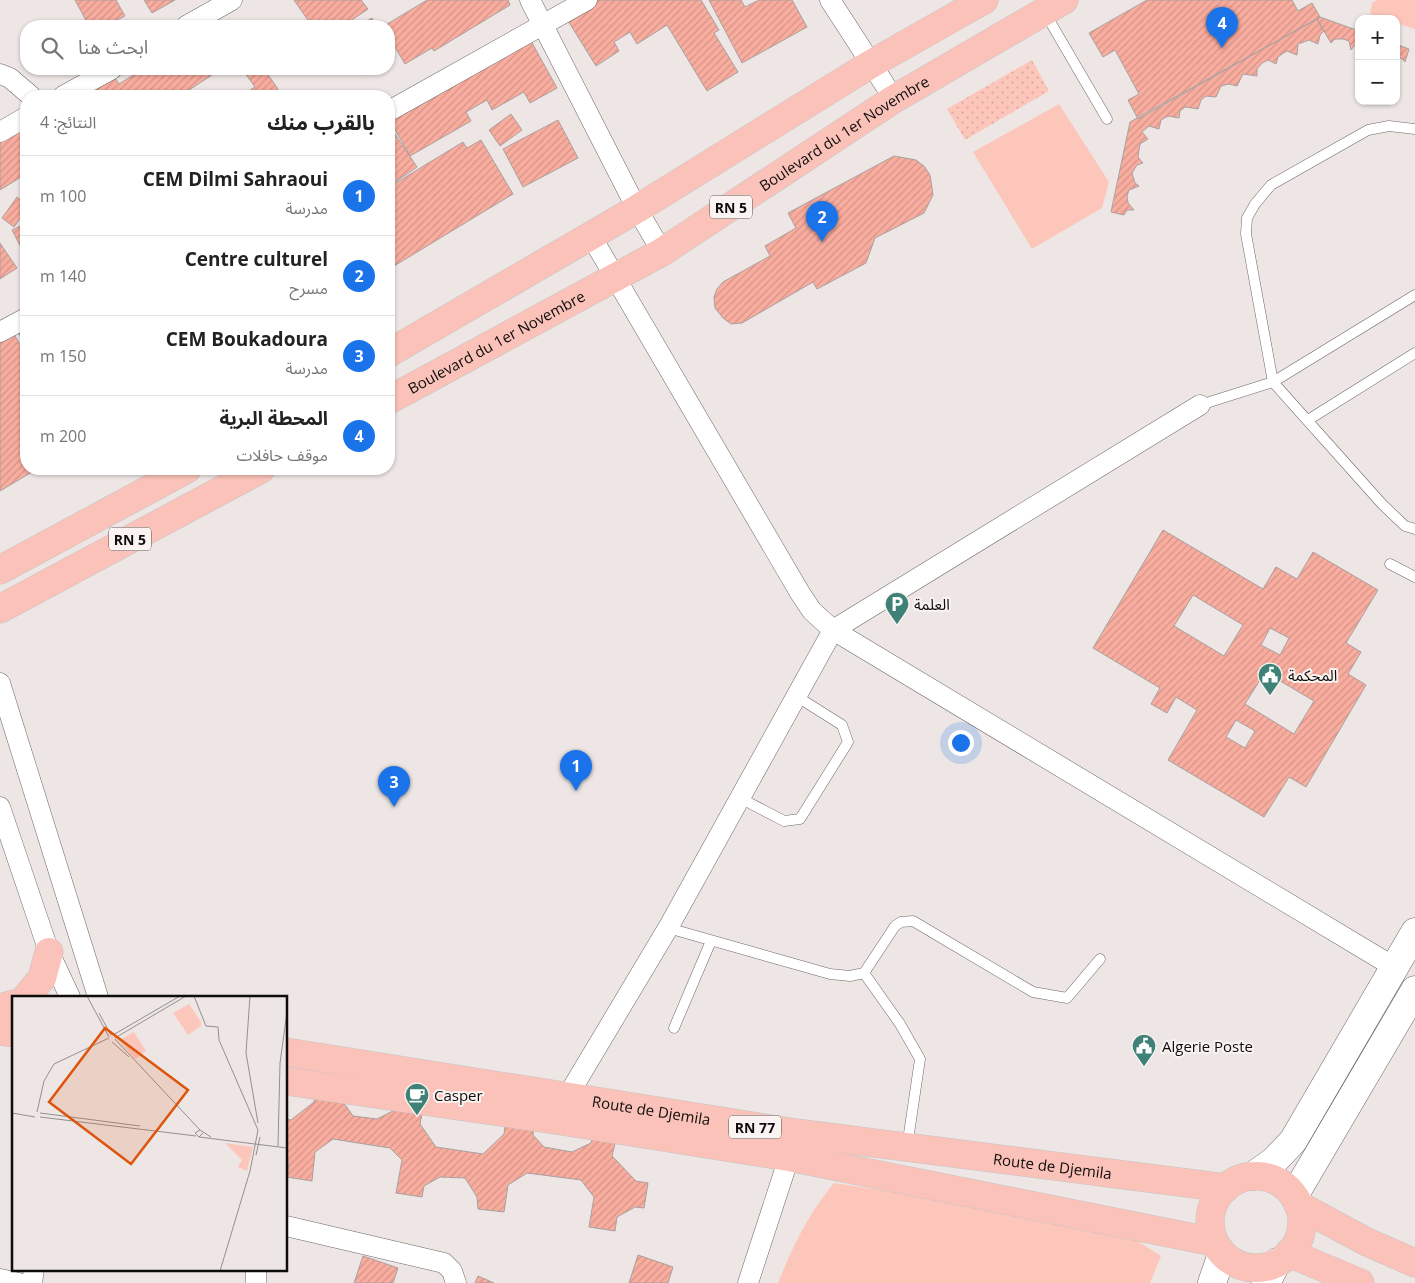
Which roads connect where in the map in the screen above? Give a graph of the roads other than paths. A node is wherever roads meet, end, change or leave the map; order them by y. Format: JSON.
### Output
{"nodes":[{"id":1,"x":232,"y":0,"type":"edge"},
{"id":2,"x":530,"y":0,"type":"edge"},
{"id":3,"x":587,"y":0,"type":"edge"},
{"id":4,"x":830,"y":0,"type":"edge"},
{"id":5,"x":984,"y":0,"type":"edge"},
{"id":6,"x":1054,"y":6,"type":"edge"},
{"id":7,"x":197,"y":20,"type":"edge"},
{"id":8,"x":544,"y":25,"type":"junction"},
{"id":9,"x":871,"y":64,"type":"junction"},
{"id":10,"x":0,"y":74,"type":"edge"},
{"id":11,"x":101,"y":75,"type":"edge"},
{"id":12,"x":24,"y":90,"type":"edge"},
{"id":13,"x":75,"y":90,"type":"edge"},
{"id":14,"x":894,"y":99,"type":"junction"},
{"id":15,"x":395,"y":108,"type":"edge"},
{"id":16,"x":1107,"y":119,"type":"dead end"},
{"id":17,"x":20,"y":120,"type":"edge"},
{"id":18,"x":1415,"y":129,"type":"edge"},
{"id":19,"x":0,"y":132,"type":"edge"},
{"id":20,"x":637,"y":209,"type":"junction"},
{"id":21,"x":591,"y":236,"type":"junction"},
{"id":22,"x":662,"y":252,"type":"junction"},
{"id":23,"x":615,"y":279,"type":"junction"},
{"id":24,"x":1415,"y":296,"type":"edge"},
{"id":25,"x":20,"y":321,"type":"edge"},
{"id":26,"x":0,"y":332,"type":"edge"},
{"id":27,"x":395,"y":350,"type":"edge"},
{"id":28,"x":1415,"y":353,"type":"edge"},
{"id":29,"x":1273,"y":382,"type":"junction"},
{"id":30,"x":395,"y":397,"type":"edge"},
{"id":31,"x":1200,"y":405,"type":"joint"},
{"id":32,"x":1308,"y":420,"type":"junction"},
{"id":33,"x":176,"y":475,"type":"edge"},
{"id":34,"x":250,"y":475,"type":"edge"},
{"id":35,"x":1415,"y":529,"type":"edge"},
{"id":36,"x":1390,"y":564,"type":"dead end"},
{"id":37,"x":0,"y":570,"type":"edge"},
{"id":38,"x":1415,"y":577,"type":"edge"},
{"id":39,"x":1,"y":612,"type":"edge"},
{"id":40,"x":833,"y":630,"type":"junction"},
{"id":41,"x":0,"y":682,"type":"edge"},
{"id":42,"x":796,"y":696,"type":"junction"},
{"id":43,"x":740,"y":798,"type":"junction"},
{"id":44,"x":0,"y":808,"type":"edge"},
{"id":45,"x":668,"y":928,"type":"junction"},
{"id":46,"x":1415,"y":932,"type":"edge"},
{"id":47,"x":711,"y":940,"type":"junction"},
{"id":48,"x":49,"y":952,"type":"junction"},
{"id":49,"x":1100,"y":959,"type":"dead end"},
{"id":50,"x":1394,"y":967,"type":"junction"},
{"id":51,"x":864,"y":973,"type":"junction"},
{"id":52,"x":1415,"y":990,"type":"edge"},
{"id":53,"x":27,"y":996,"type":"edge"},
{"id":54,"x":70,"y":996,"type":"edge"},
{"id":55,"x":98,"y":996,"type":"edge"},
{"id":56,"x":674,"y":1028,"type":"dead end"},
{"id":57,"x":288,"y":1052,"type":"edge"},
{"id":58,"x":288,"y":1081,"type":"edge"},
{"id":59,"x":565,"y":1109,"type":"junction"},
{"id":60,"x":792,"y":1145,"type":"junction"},
{"id":61,"x":907,"y":1147,"type":"junction"},
{"id":62,"x":1253,"y":1176,"type":"junction"},
{"id":63,"x":1226,"y":1188,"type":"junction"},
{"id":64,"x":1296,"y":1200,"type":"junction"},
{"id":65,"x":288,"y":1226,"type":"edge"},
{"id":66,"x":1218,"y":1248,"type":"junction"},
{"id":67,"x":1415,"y":1263,"type":"edge"},
{"id":68,"x":1278,"y":1266,"type":"edge"},
{"id":69,"x":34,"y":1270,"type":"edge"},
{"id":70,"x":256,"y":1270,"type":"edge"},
{"id":71,"x":0,"y":1279,"type":"edge"},
{"id":72,"x":19,"y":1283,"type":"edge"},
{"id":73,"x":32,"y":1283,"type":"edge"},
{"id":74,"x":256,"y":1283,"type":"edge"},
{"id":75,"x":456,"y":1283,"type":"edge"},
{"id":76,"x":748,"y":1283,"type":"edge"},
{"id":77,"x":1212,"y":1283,"type":"edge"},
{"id":78,"x":1360,"y":1283,"type":"edge"}],
"edges":[{"from":1,"to":7,"type":"street"},
{"from":2,"to":8,"type":"street"},
{"from":3,"to":8,"type":"street"},
{"from":4,"to":9,"type":"street"},
{"from":5,"to":9,"type":"main road"},
{"from":6,"to":14,"type":"main road","name":"Boulevard du 1er Novembre","number":"RN 5"},
{"from":6,"to":16,"type":"lane"},
{"from":8,"to":15,"type":"street"},
{"from":8,"to":20,"type":"street"},
{"from":9,"to":14,"type":"street"},
{"from":9,"to":20,"type":"main road"},
{"from":10,"to":12,"type":"street"},
{"from":11,"to":13,"type":"street"},
{"from":14,"to":22,"type":"main road","name":"Boulevard du 1er Novembre","number":"RN 5"},
{"from":17,"to":19,"type":"street"},
{"from":18,"to":29,"type":"lane"},
{"from":20,"to":21,"type":"main road"},
{"from":20,"to":22,"type":"street"},
{"from":21,"to":23,"type":"street"},
{"from":21,"to":27,"type":"main road"},
{"from":22,"to":23,"type":"main road","name":"Boulevard du 1er Novembre","number":"RN 5"},
{"from":23,"to":30,"type":"main road","name":"Boulevard du 1er Novembre","number":"RN 5"},
{"from":23,"to":40,"type":"street"},
{"from":24,"to":29,"type":"lane"},
{"from":25,"to":26,"type":"street"},
{"from":28,"to":32,"type":"lane"},
{"from":29,"to":31,"type":"lane"},
{"from":29,"to":32,"type":"lane"},
{"from":31,"to":40,"type":"street"},
{"from":32,"to":35,"type":"lane"},
{"from":33,"to":37,"type":"main road","number":"RN 5"},
{"from":34,"to":39,"type":"main road","number":"RN 5"},
{"from":36,"to":38,"type":"lane"},
{"from":40,"to":42,"type":"street"},
{"from":40,"to":50,"type":"street"},
{"from":41,"to":55,"type":"street"},
{"from":42,"to":43,"type":"street"},
{"from":42,"to":43,"type":"lane"},
{"from":43,"to":45,"type":"street"},
{"from":44,"to":48,"type":"street"},
{"from":45,"to":47,"type":"lane"},
{"from":45,"to":59,"type":"street"},
{"from":46,"to":50,"type":"main road"},
{"from":47,"to":51,"type":"lane"},
{"from":47,"to":56,"type":"lane"},
{"from":48,"to":53,"type":"main road"},
{"from":48,"to":54,"type":"street"},
{"from":49,"to":51,"type":"lane"},
{"from":50,"to":62,"type":"main road"},
{"from":51,"to":61,"type":"lane"},
{"from":52,"to":64,"type":"main road"},
{"from":57,"to":59,"type":"main road","name":"Route de Djemila","number":"RN 77"},
{"from":58,"to":59,"type":"main road","name":"Route de Djemila","number":"RN 77"},
{"from":59,"to":60,"type":"main road","name":"Route de Djemila","number":"RN 77"},
{"from":60,"to":61,"type":"main road","name":"Route de Djemila","number":"RN 77"},
{"from":60,"to":66,"type":"main road","name":"Route de Djemila","number":"RN 77"},
{"from":60,"to":76,"type":"street"},
{"from":61,"to":63,"type":"main road","name":"Route de Djemila","number":"RN 77"},
{"from":62,"to":63,"type":"main road"},
{"from":62,"to":64,"type":"main road"},
{"from":63,"to":66,"type":"main road"},
{"from":64,"to":67,"type":"main road"},
{"from":64,"to":68,"type":"main road"},
{"from":65,"to":75,"type":"street"},
{"from":66,"to":68,"type":"main road"},
{"from":66,"to":77,"type":"main road"},
{"from":68,"to":78,"type":"main road"},
{"from":69,"to":73,"type":"street"},
{"from":70,"to":74,"type":"street"},
{"from":71,"to":72,"type":"street"}]}
